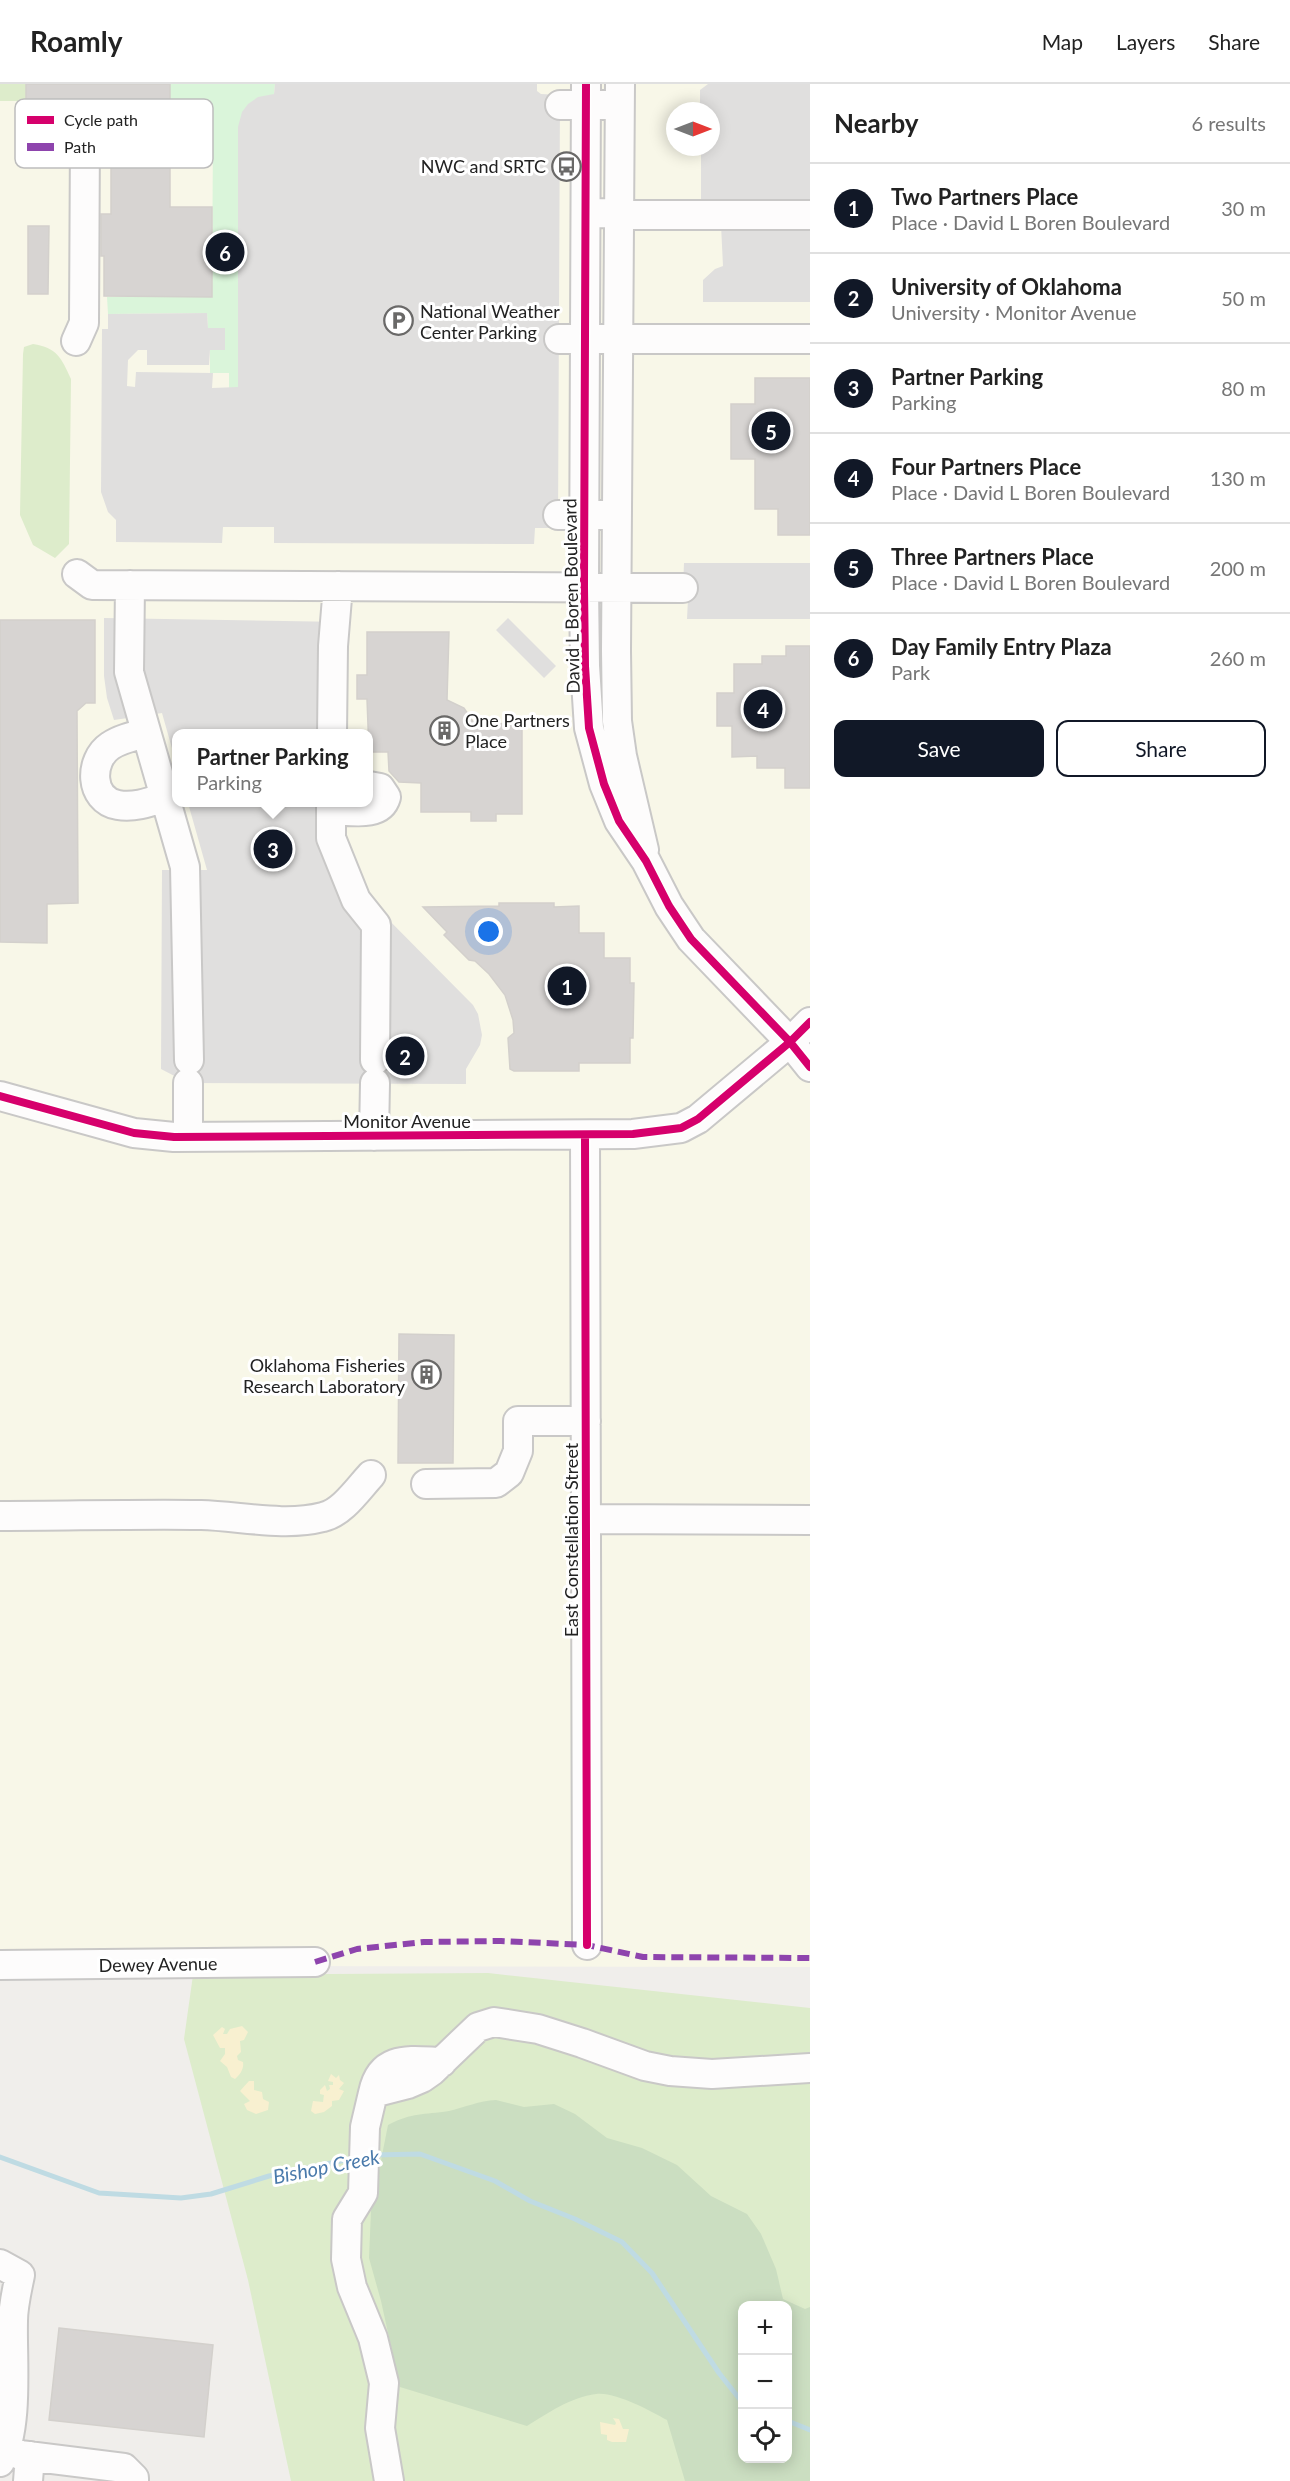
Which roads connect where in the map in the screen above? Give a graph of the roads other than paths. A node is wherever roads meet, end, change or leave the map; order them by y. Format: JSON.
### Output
{"nodes":[{"id":1,"x":620,"y":95,"type":"edge"},
{"id":2,"x":578,"y":98,"type":"edge"},
{"id":3,"x":84,"y":168,"type":"edge"},
{"id":4,"x":585,"y":213,"type":"junction"},
{"id":5,"x":618,"y":213,"type":"junction"},
{"id":6,"x":810,"y":215,"type":"edge"},
{"id":7,"x":572,"y":339,"type":"junction"},
{"id":8,"x":618,"y":339,"type":"junction"},
{"id":9,"x":810,"y":339,"type":"edge"},
{"id":10,"x":76,"y":341,"type":"dead end"},
{"id":11,"x":571,"y":515,"type":"junction"},
{"id":12,"x":617,"y":515,"type":"junction"},
{"id":13,"x":77,"y":574,"type":"dead end"},
{"id":14,"x":130,"y":585,"type":"junction"},
{"id":15,"x":338,"y":586,"type":"junction"},
{"id":16,"x":584,"y":587,"type":"junction"},
{"id":17,"x":616,"y":588,"type":"junction"},
{"id":18,"x":683,"y":588,"type":"dead end"},
{"id":19,"x":587,"y":695,"type":"junction"},
{"id":20,"x":616,"y":695,"type":"junction"},
{"id":21,"x":332,"y":729,"type":"edge"},
{"id":22,"x":146,"y":734,"type":"junction"},
{"id":23,"x":373,"y":787,"type":"edge"},
{"id":24,"x":165,"y":797,"type":"junction"},
{"id":25,"x":331,"y":807,"type":"edge"},
{"id":26,"x":340,"y":807,"type":"edge"},
{"id":27,"x":646,"y":861,"type":"junction"},
{"id":28,"x":810,"y":1022,"type":"edge"},
{"id":29,"x":790,"y":1042,"type":"junction"},
{"id":30,"x":810,"y":1066,"type":"edge"},
{"id":31,"x":0,"y":1096,"type":"edge"},
{"id":32,"x":585,"y":1136,"type":"junction"},
{"id":33,"x":188,"y":1137,"type":"junction"},
{"id":34,"x":374,"y":1137,"type":"junction"},
{"id":35,"x":586,"y":1421,"type":"junction"},
{"id":36,"x":371,"y":1475,"type":"dead end"},
{"id":37,"x":426,"y":1484,"type":"dead end"},
{"id":38,"x":0,"y":1516,"type":"edge"},
{"id":39,"x":586,"y":1519,"type":"junction"},
{"id":40,"x":810,"y":1520,"type":"edge"},
{"id":41,"x":587,"y":1945,"type":"dead end"},
{"id":42,"x":315,"y":1962,"type":"dead end"},
{"id":43,"x":0,"y":1965,"type":"edge"},
{"id":44,"x":810,"y":2068,"type":"edge"},
{"id":45,"x":0,"y":2264,"type":"edge"},
{"id":46,"x":7,"y":2329,"type":"edge"},
{"id":47,"x":16,"y":2462,"type":"edge"},
{"id":48,"x":83,"y":2472,"type":"edge"},
{"id":49,"x":134,"y":2481,"type":"edge"},
{"id":50,"x":389,"y":2481,"type":"edge"}],
"edges":[{"from":1,"to":2,"type":"street"},
{"from":1,"to":5,"type":"street","name":"David L Boren Boulevard"},
{"from":2,"to":4,"type":"street","name":"David L Boren Boulevard"},
{"from":3,"to":10,"type":"street"},
{"from":4,"to":5,"type":"street"},
{"from":4,"to":7,"type":"street","name":"David L Boren Boulevard"},
{"from":5,"to":6,"type":"street"},
{"from":5,"to":8,"type":"street","name":"David L Boren Boulevard"},
{"from":7,"to":8,"type":"street"},
{"from":7,"to":11,"type":"street","name":"David L Boren Boulevard"},
{"from":8,"to":9,"type":"street"},
{"from":8,"to":12,"type":"street","name":"David L Boren Boulevard"},
{"from":11,"to":12,"type":"street"},
{"from":11,"to":16,"type":"street","name":"David L Boren Boulevard"},
{"from":12,"to":17,"type":"street","name":"David L Boren Boulevard"},
{"from":13,"to":14,"type":"street"},
{"from":14,"to":15,"type":"street"},
{"from":14,"to":22,"type":"street"},
{"from":15,"to":16,"type":"street"},
{"from":15,"to":21,"type":"street"},
{"from":16,"to":17,"type":"street"},
{"from":16,"to":19,"type":"street","name":"David L Boren Boulevard"},
{"from":17,"to":18,"type":"street"},
{"from":17,"to":20,"type":"street","name":"David L Boren Boulevard"},
{"from":19,"to":20,"type":"street"},
{"from":19,"to":27,"type":"street","name":"David L Boren Boulevard"},
{"from":20,"to":27,"type":"street","name":"David L Boren Boulevard"},
{"from":22,"to":24,"type":"street"},
{"from":22,"to":24,"type":"street"},
{"from":23,"to":26,"type":"street"},
{"from":24,"to":33,"type":"street"},
{"from":25,"to":34,"type":"street"},
{"from":27,"to":29,"type":"street","name":"David L Boren Boulevard"},
{"from":28,"to":29,"type":"street","name":"Monitor Avenue"},
{"from":29,"to":30,"type":"street"},
{"from":29,"to":32,"type":"street","name":"Monitor Avenue"},
{"from":31,"to":33,"type":"street","name":"Monitor Avenue"},
{"from":32,"to":34,"type":"street","name":"Monitor Avenue"},
{"from":32,"to":35,"type":"street","name":"East Constellation Street"},
{"from":33,"to":34,"type":"street","name":"Monitor Avenue"},
{"from":35,"to":37,"type":"street"},
{"from":35,"to":39,"type":"street","name":"East Constellation Street"},
{"from":36,"to":38,"type":"street"},
{"from":39,"to":40,"type":"street"},
{"from":39,"to":41,"type":"street","name":"East Constellation Street"},
{"from":42,"to":43,"type":"street","name":"Dewey Avenue"},
{"from":44,"to":50,"type":"street"},
{"from":45,"to":46,"type":"street"},
{"from":46,"to":47,"type":"street"},
{"from":47,"to":48,"type":"street"},
{"from":48,"to":49,"type":"street"}]}
